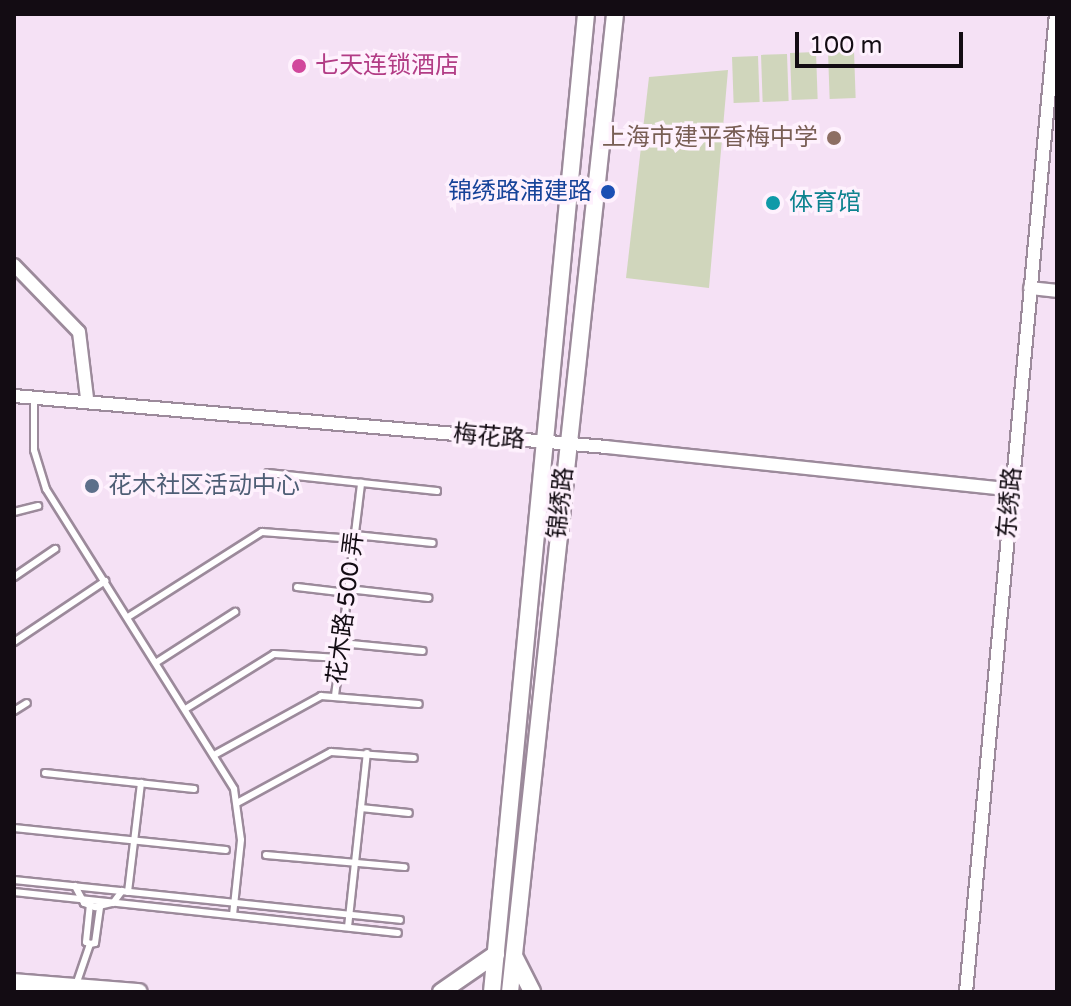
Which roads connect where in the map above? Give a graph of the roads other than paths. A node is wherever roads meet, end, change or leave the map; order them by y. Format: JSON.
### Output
{"nodes":[{"id":1,"x":586,"y":14,"type":"edge"},
{"id":2,"x":615,"y":14,"type":"edge"},
{"id":3,"x":1056,"y":14,"type":"edge"},
{"id":4,"x":14,"y":265,"type":"edge"},
{"id":5,"x":1030,"y":288,"type":"junction"},
{"id":6,"x":1057,"y":291,"type":"edge"},
{"id":7,"x":14,"y":396,"type":"edge"},
{"id":8,"x":34,"y":396,"type":"junction"},
{"id":9,"x":87,"y":398,"type":"junction"},
{"id":10,"x":545,"y":442,"type":"junction"},
{"id":11,"x":568,"y":444,"type":"junction"},
{"id":12,"x":268,"y":473,"type":"dead end"},
{"id":13,"x":361,"y":483,"type":"junction"},
{"id":14,"x":1012,"y":490,"type":"junction"},
{"id":15,"x":437,"y":491,"type":"dead end"},
{"id":16,"x":38,"y":506,"type":"dead end"},
{"id":17,"x":14,"y":512,"type":"edge"},
{"id":18,"x":354,"y":537,"type":"junction"},
{"id":19,"x":433,"y":543,"type":"dead end"},
{"id":20,"x":55,"y":549,"type":"dead end"},
{"id":21,"x":14,"y":577,"type":"edge"},
{"id":22,"x":105,"y":581,"type":"junction"},
{"id":23,"x":297,"y":587,"type":"dead end"},
{"id":24,"x":348,"y":591,"type":"junction"},
{"id":25,"x":428,"y":598,"type":"dead end"},
{"id":26,"x":235,"y":612,"type":"dead end"},
{"id":27,"x":128,"y":617,"type":"junction"},
{"id":28,"x":14,"y":642,"type":"edge"},
{"id":29,"x":341,"y":643,"type":"junction"},
{"id":30,"x":423,"y":651,"type":"dead end"},
{"id":31,"x":339,"y":658,"type":"junction"},
{"id":32,"x":157,"y":662,"type":"junction"},
{"id":33,"x":335,"y":696,"type":"junction"},
{"id":34,"x":27,"y":703,"type":"dead end"},
{"id":35,"x":419,"y":704,"type":"dead end"},
{"id":36,"x":187,"y":708,"type":"junction"},
{"id":37,"x":14,"y":711,"type":"edge"},
{"id":38,"x":367,"y":753,"type":"junction"},
{"id":39,"x":216,"y":754,"type":"junction"},
{"id":40,"x":414,"y":758,"type":"dead end"},
{"id":41,"x":45,"y":773,"type":"dead end"},
{"id":42,"x":141,"y":783,"type":"junction"},
{"id":43,"x":194,"y":789,"type":"dead end"},
{"id":44,"x":237,"y":803,"type":"junction"},
{"id":45,"x":361,"y":808,"type":"junction"},
{"id":46,"x":409,"y":813,"type":"dead end"},
{"id":47,"x":14,"y":828,"type":"edge"},
{"id":48,"x":134,"y":838,"type":"junction"},
{"id":49,"x":226,"y":850,"type":"dead end"},
{"id":50,"x":266,"y":855,"type":"dead end"},
{"id":51,"x":355,"y":864,"type":"junction"},
{"id":52,"x":404,"y":867,"type":"dead end"},
{"id":53,"x":14,"y":880,"type":"edge"},
{"id":54,"x":75,"y":886,"type":"junction"},
{"id":55,"x":14,"y":892,"type":"edge"},
{"id":56,"x":125,"y":892,"type":"junction"},
{"id":57,"x":81,"y":899,"type":"junction"},
{"id":58,"x":113,"y":903,"type":"junction"},
{"id":59,"x":234,"y":903,"type":"junction"},
{"id":60,"x":90,"y":906,"type":"junction"},
{"id":61,"x":100,"y":907,"type":"junction"},
{"id":62,"x":233,"y":915,"type":"junction"},
{"id":63,"x":349,"y":915,"type":"junction"},
{"id":64,"x":400,"y":920,"type":"dead end"},
{"id":65,"x":348,"y":927,"type":"junction"},
{"id":66,"x":398,"y":933,"type":"dead end"},
{"id":67,"x":90,"y":944,"type":"junction"},
{"id":68,"x":496,"y":954,"type":"junction"},
{"id":69,"x":514,"y":957,"type":"junction"},
{"id":70,"x":14,"y":982,"type":"edge"},
{"id":71,"x":75,"y":987,"type":"junction"},
{"id":72,"x":139,"y":992,"type":"edge"},
{"id":73,"x":441,"y":992,"type":"edge"},
{"id":74,"x":492,"y":992,"type":"edge"},
{"id":75,"x":510,"y":992,"type":"edge"},
{"id":76,"x":532,"y":992,"type":"edge"},
{"id":77,"x":966,"y":992,"type":"edge"}],
"edges":[{"from":1,"to":10,"type":"main road","name":"锦绣路"},
{"from":2,"to":11,"type":"main road","name":"锦绣路"},
{"from":3,"to":5,"type":"street","name":"东绣路"},
{"from":4,"to":9,"type":"street"},
{"from":5,"to":6,"type":"street"},
{"from":5,"to":14,"type":"street","name":"东绣路"},
{"from":7,"to":8,"type":"street","name":"梅花路"},
{"from":8,"to":9,"type":"street","name":"梅花路"},
{"from":8,"to":22,"type":"lane"},
{"from":9,"to":10,"type":"street","name":"梅花路"},
{"from":10,"to":11,"type":"street","name":"梅花路"},
{"from":10,"to":68,"type":"main road","name":"锦绣路"},
{"from":11,"to":14,"type":"street","name":"梅花路"},
{"from":11,"to":69,"type":"main road","name":"锦绣路"},
{"from":12,"to":13,"type":"lane"},
{"from":13,"to":15,"type":"lane"},
{"from":13,"to":18,"type":"lane","name":"花木路 500 弄"},
{"from":14,"to":77,"type":"street","name":"东绣路"},
{"from":16,"to":17,"type":"lane"},
{"from":18,"to":19,"type":"lane"},
{"from":18,"to":24,"type":"lane","name":"花木路 500 弄"},
{"from":18,"to":27,"type":"lane"},
{"from":20,"to":21,"type":"lane"},
{"from":22,"to":27,"type":"lane"},
{"from":22,"to":28,"type":"lane"},
{"from":23,"to":24,"type":"lane"},
{"from":24,"to":25,"type":"lane"},
{"from":24,"to":29,"type":"lane","name":"花木路 500 弄"},
{"from":26,"to":32,"type":"lane"},
{"from":27,"to":32,"type":"lane"},
{"from":29,"to":30,"type":"lane"},
{"from":29,"to":31,"type":"lane","name":"花木路 500 弄"},
{"from":31,"to":33,"type":"lane","name":"花木路 500 弄"},
{"from":31,"to":36,"type":"lane"},
{"from":32,"to":36,"type":"lane"},
{"from":33,"to":35,"type":"lane"},
{"from":33,"to":39,"type":"lane","name":"花木路 500 弄"},
{"from":34,"to":37,"type":"lane"},
{"from":36,"to":39,"type":"lane"},
{"from":38,"to":40,"type":"lane"},
{"from":38,"to":44,"type":"lane"},
{"from":38,"to":45,"type":"lane"},
{"from":39,"to":44,"type":"lane"},
{"from":41,"to":42,"type":"lane"},
{"from":42,"to":43,"type":"lane"},
{"from":42,"to":48,"type":"lane"},
{"from":44,"to":59,"type":"lane"},
{"from":45,"to":46,"type":"lane"},
{"from":45,"to":51,"type":"lane"},
{"from":47,"to":48,"type":"lane"},
{"from":48,"to":49,"type":"lane"},
{"from":48,"to":56,"type":"lane"},
{"from":50,"to":51,"type":"lane"},
{"from":51,"to":52,"type":"lane"},
{"from":51,"to":63,"type":"lane"},
{"from":53,"to":54,"type":"lane"},
{"from":54,"to":56,"type":"lane"},
{"from":54,"to":57,"type":"lane"},
{"from":55,"to":57,"type":"lane"},
{"from":56,"to":58,"type":"lane"},
{"from":56,"to":59,"type":"lane"},
{"from":57,"to":58,"type":"lane"},
{"from":57,"to":60,"type":"lane"},
{"from":58,"to":61,"type":"lane"},
{"from":58,"to":62,"type":"lane"},
{"from":59,"to":62,"type":"lane"},
{"from":59,"to":63,"type":"lane"},
{"from":60,"to":61,"type":"lane"},
{"from":60,"to":67,"type":"lane"},
{"from":61,"to":67,"type":"lane"},
{"from":62,"to":65,"type":"lane"},
{"from":63,"to":64,"type":"lane"},
{"from":63,"to":65,"type":"lane"},
{"from":65,"to":66,"type":"lane"},
{"from":67,"to":71,"type":"lane"},
{"from":68,"to":73,"type":"main road"},
{"from":68,"to":74,"type":"main road","name":"锦绣路"},
{"from":69,"to":75,"type":"main road","name":"锦绣路"},
{"from":69,"to":76,"type":"main road"},
{"from":70,"to":71,"type":"main road"},
{"from":71,"to":72,"type":"main road"}]}
